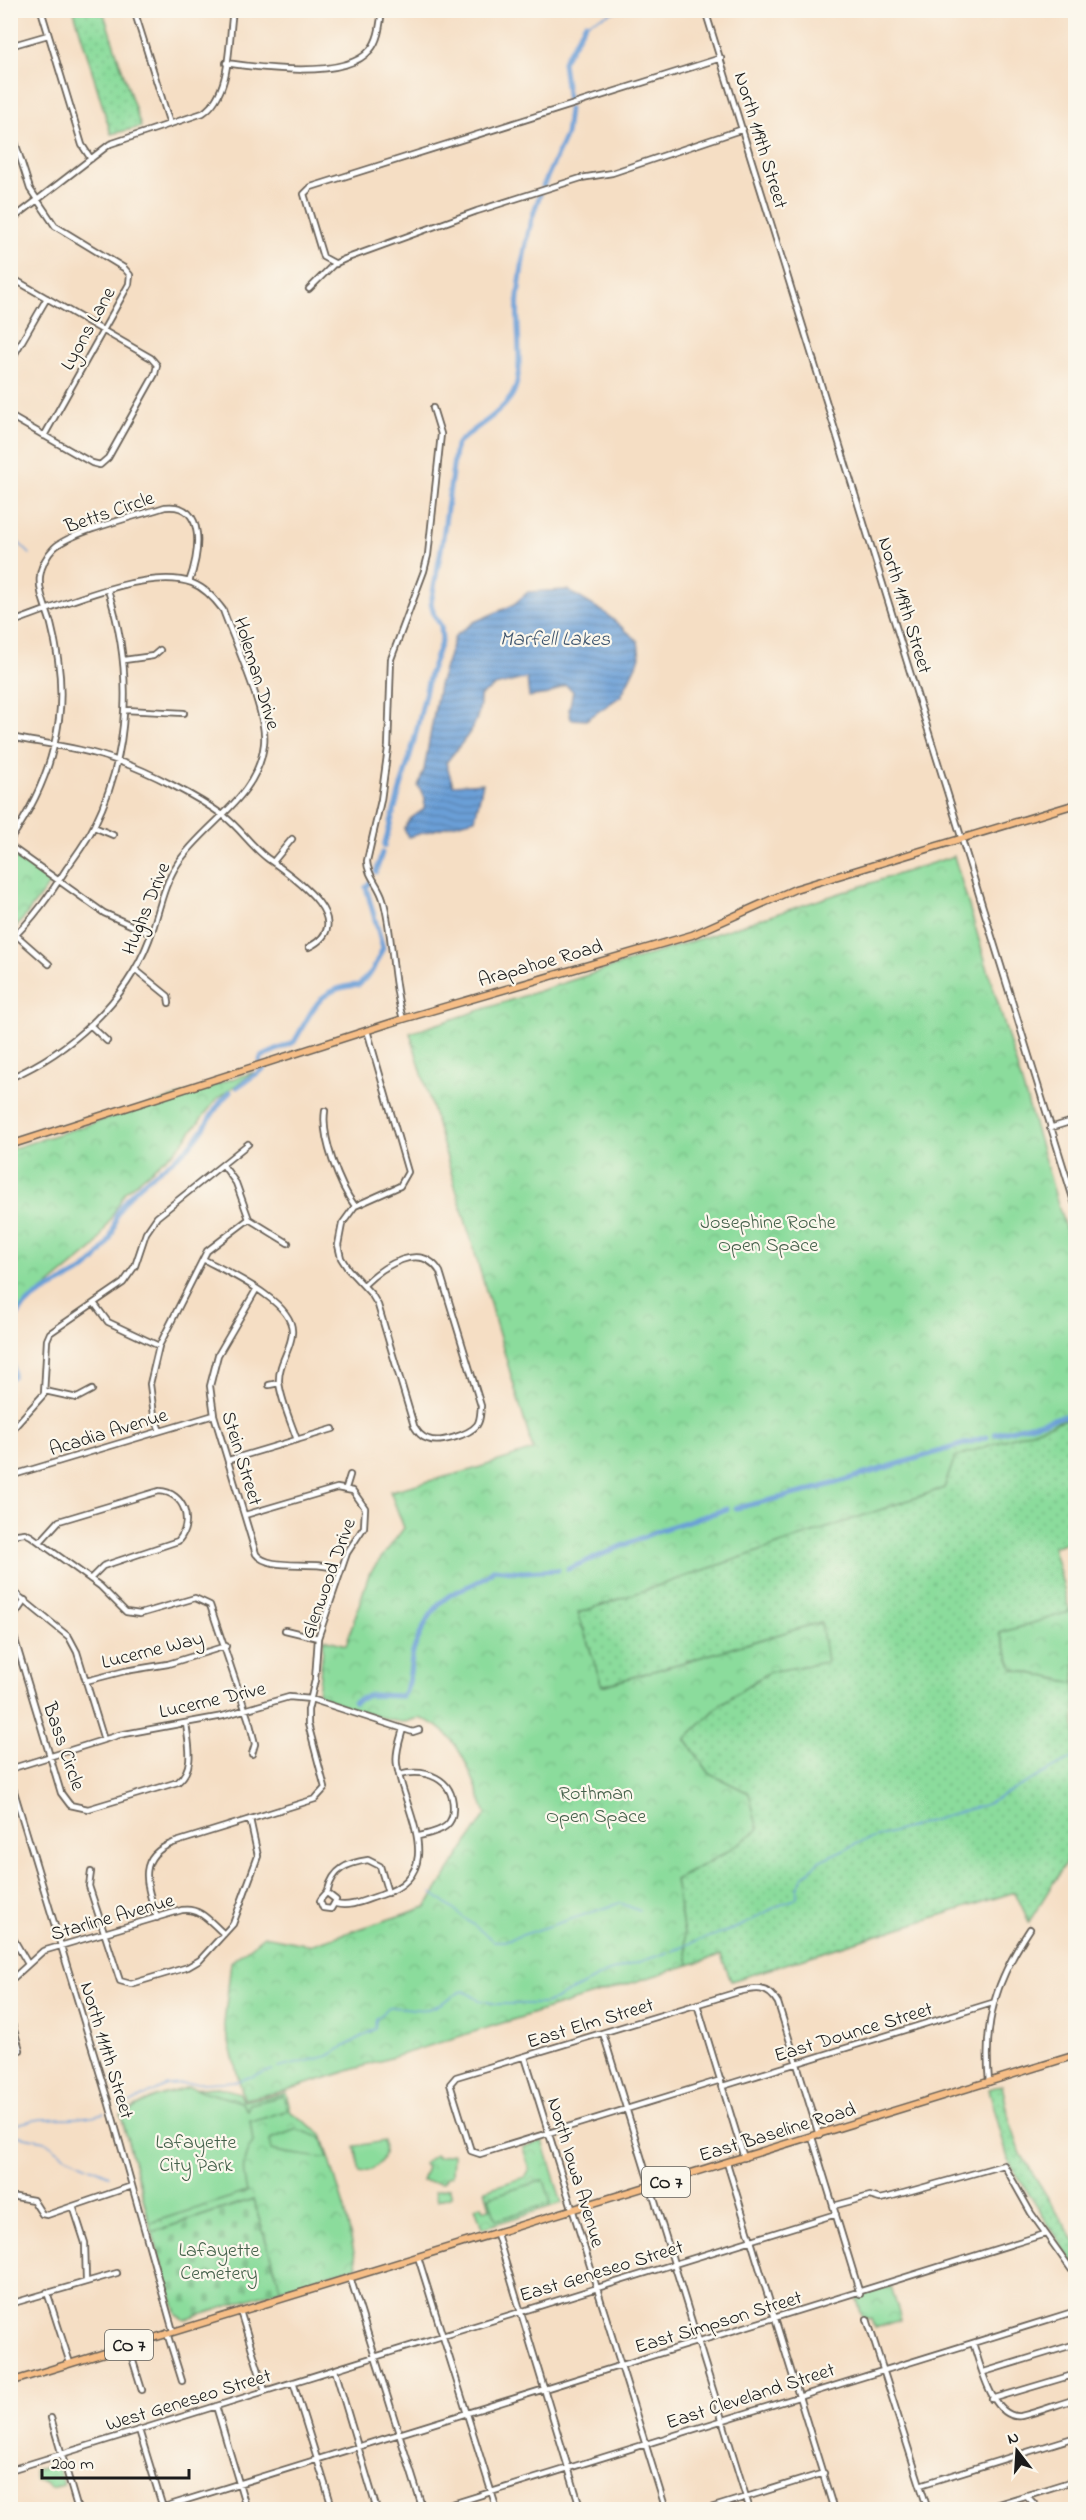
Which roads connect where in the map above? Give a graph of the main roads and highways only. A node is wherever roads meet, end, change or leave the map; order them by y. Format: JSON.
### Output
{"nodes":[{"id":1,"x":1076,"y":804,"type":"edge"},
{"id":2,"x":10,"y":1145,"type":"edge"},
{"id":3,"x":1076,"y":2055,"type":"edge"},
{"id":4,"x":10,"y":2382,"type":"edge"}],
"edges":[{"from":1,"to":2,"type":"main road","name":"Arapahoe Road"},
{"from":3,"to":4,"type":"main road","name":"East Baseline Road","number":"CO 7"}]}
